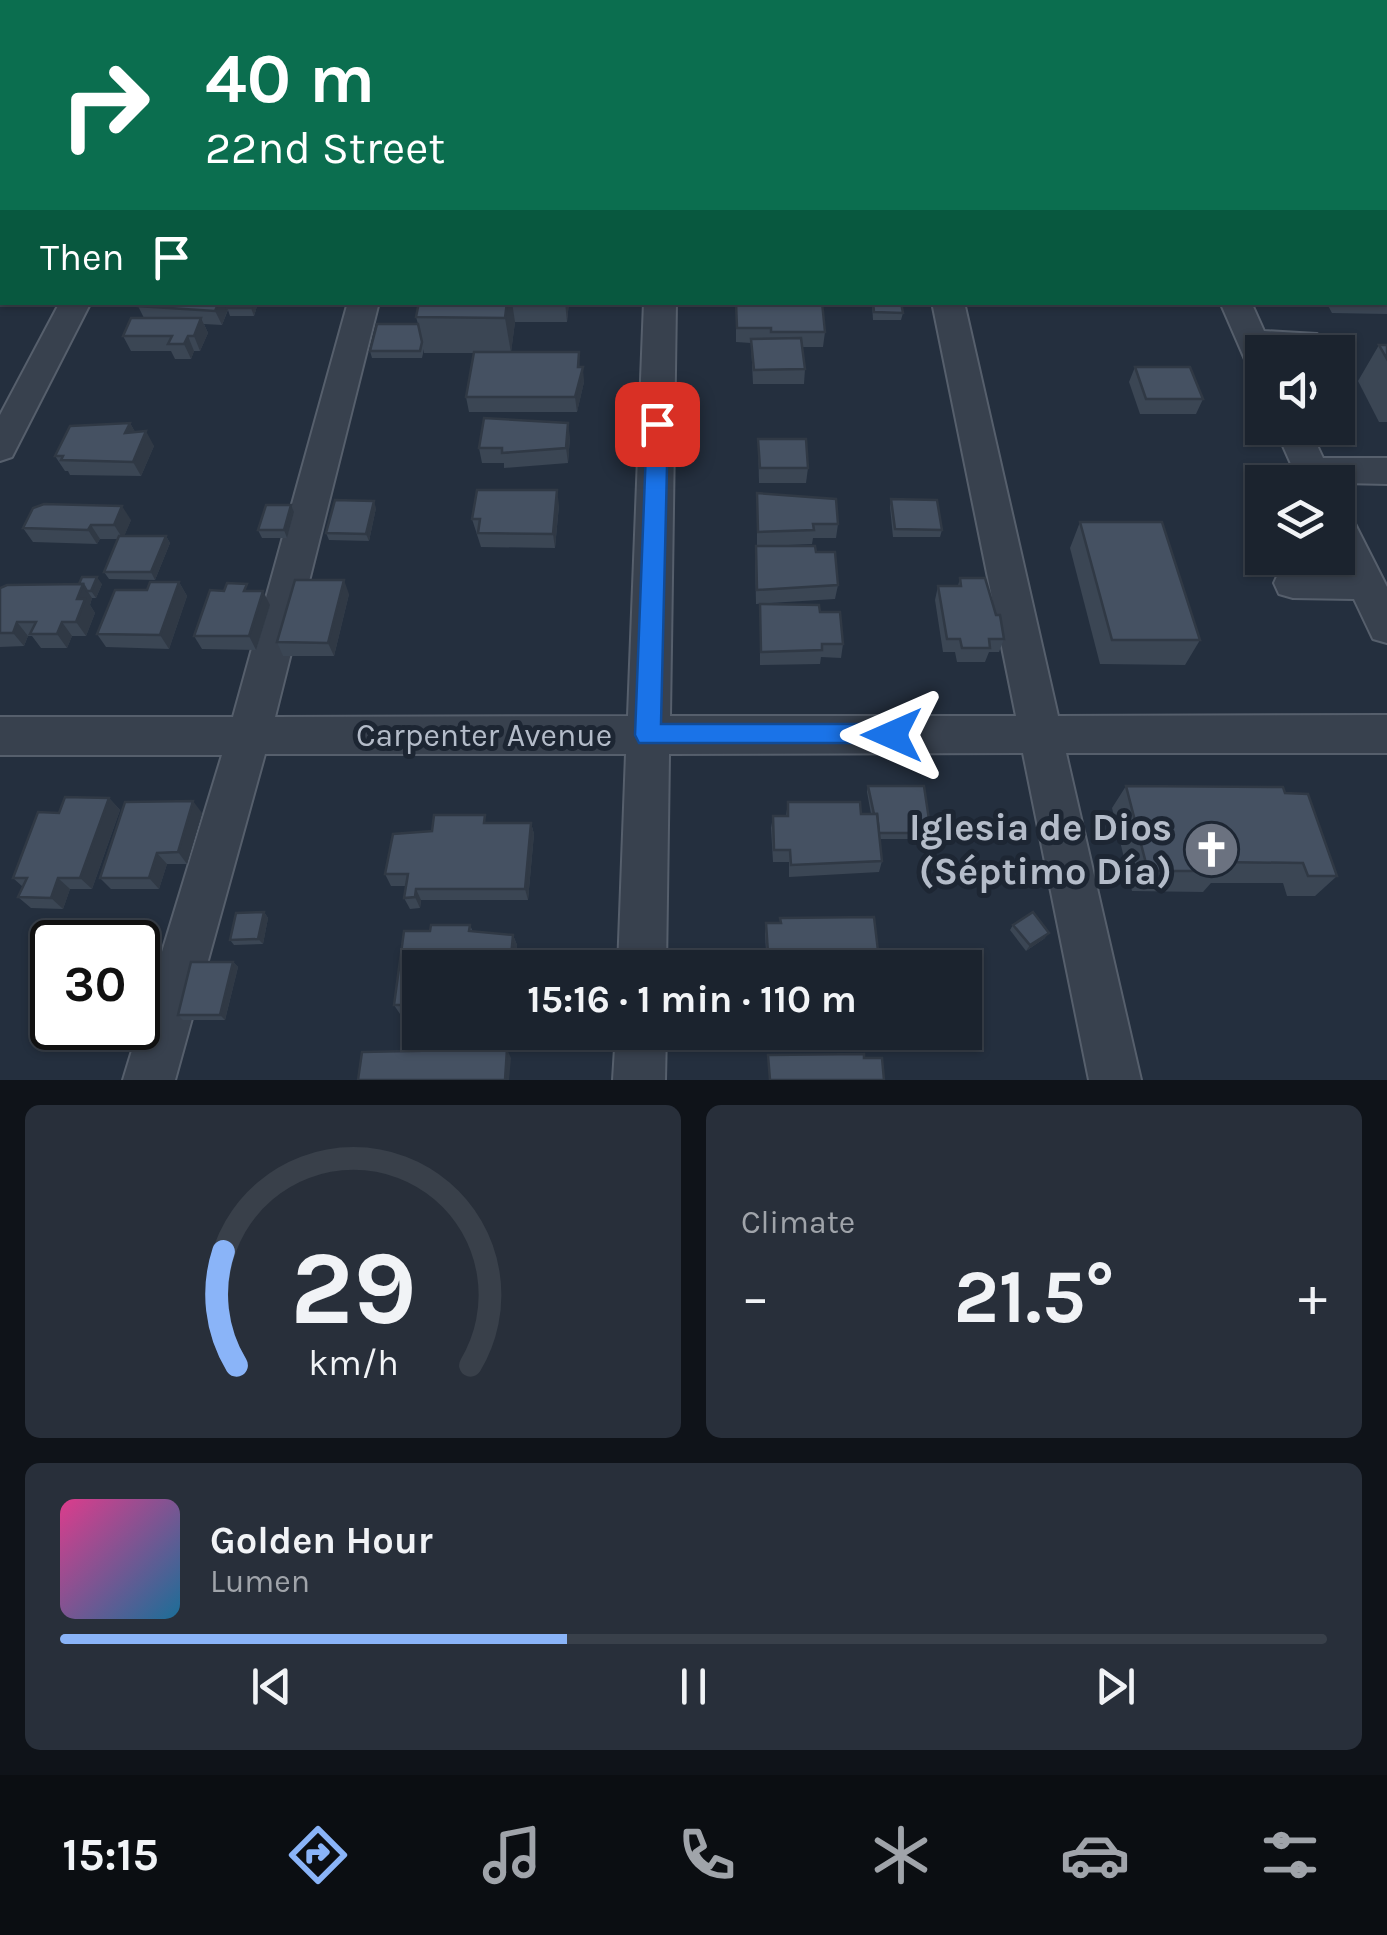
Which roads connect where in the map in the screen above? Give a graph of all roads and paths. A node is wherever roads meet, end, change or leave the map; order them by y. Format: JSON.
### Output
{"nodes":[{"id":1,"x":74,"y":305,"type":"edge"},
{"id":2,"x":363,"y":305,"type":"edge"},
{"id":3,"x":660,"y":305,"type":"edge"},
{"id":4,"x":949,"y":305,"type":"edge"},
{"id":5,"x":1236,"y":305,"type":"edge"},
{"id":6,"x":1250,"y":335,"type":"edge"},
{"id":7,"x":0,"y":448,"type":"edge"},
{"id":8,"x":1387,"y":471,"type":"edge"},
{"id":9,"x":1355,"y":474,"type":"edge"},
{"id":10,"x":1355,"y":564,"type":"edge"},
{"id":11,"x":1293,"y":583,"type":"dead end"},
{"id":12,"x":1364,"y":584,"type":"junction"},
{"id":13,"x":1387,"y":627,"type":"edge"},
{"id":14,"x":1040,"y":734,"type":"junction"},
{"id":15,"x":1387,"y":734,"type":"edge"},
{"id":16,"x":648,"y":735,"type":"junction"},
{"id":17,"x":0,"y":736,"type":"edge"},
{"id":18,"x":250,"y":736,"type":"junction"},
{"id":19,"x":642,"y":950,"type":"edge"},
{"id":20,"x":640,"y":1050,"type":"edge"},
{"id":21,"x":150,"y":1080,"type":"edge"},
{"id":22,"x":640,"y":1080,"type":"edge"},
{"id":23,"x":1115,"y":1080,"type":"edge"}],
"edges":[{"from":1,"to":7,"type":"street"},
{"from":2,"to":18,"type":"street"},
{"from":3,"to":16,"type":"street"},
{"from":4,"to":14,"type":"street"},
{"from":5,"to":6,"type":"street"},
{"from":8,"to":9,"type":"street"},
{"from":10,"to":12,"type":"street"},
{"from":11,"to":12,"type":"street"},
{"from":12,"to":13,"type":"street"},
{"from":14,"to":15,"type":"street","name":"Carpenter Avenue"},
{"from":14,"to":16,"type":"street","name":"Carpenter Avenue"},
{"from":14,"to":23,"type":"street"},
{"from":16,"to":18,"type":"street","name":"Carpenter Avenue"},
{"from":16,"to":19,"type":"street"},
{"from":17,"to":18,"type":"street","name":"Carpenter Avenue"},
{"from":18,"to":21,"type":"street"},
{"from":20,"to":22,"type":"street"}]}
